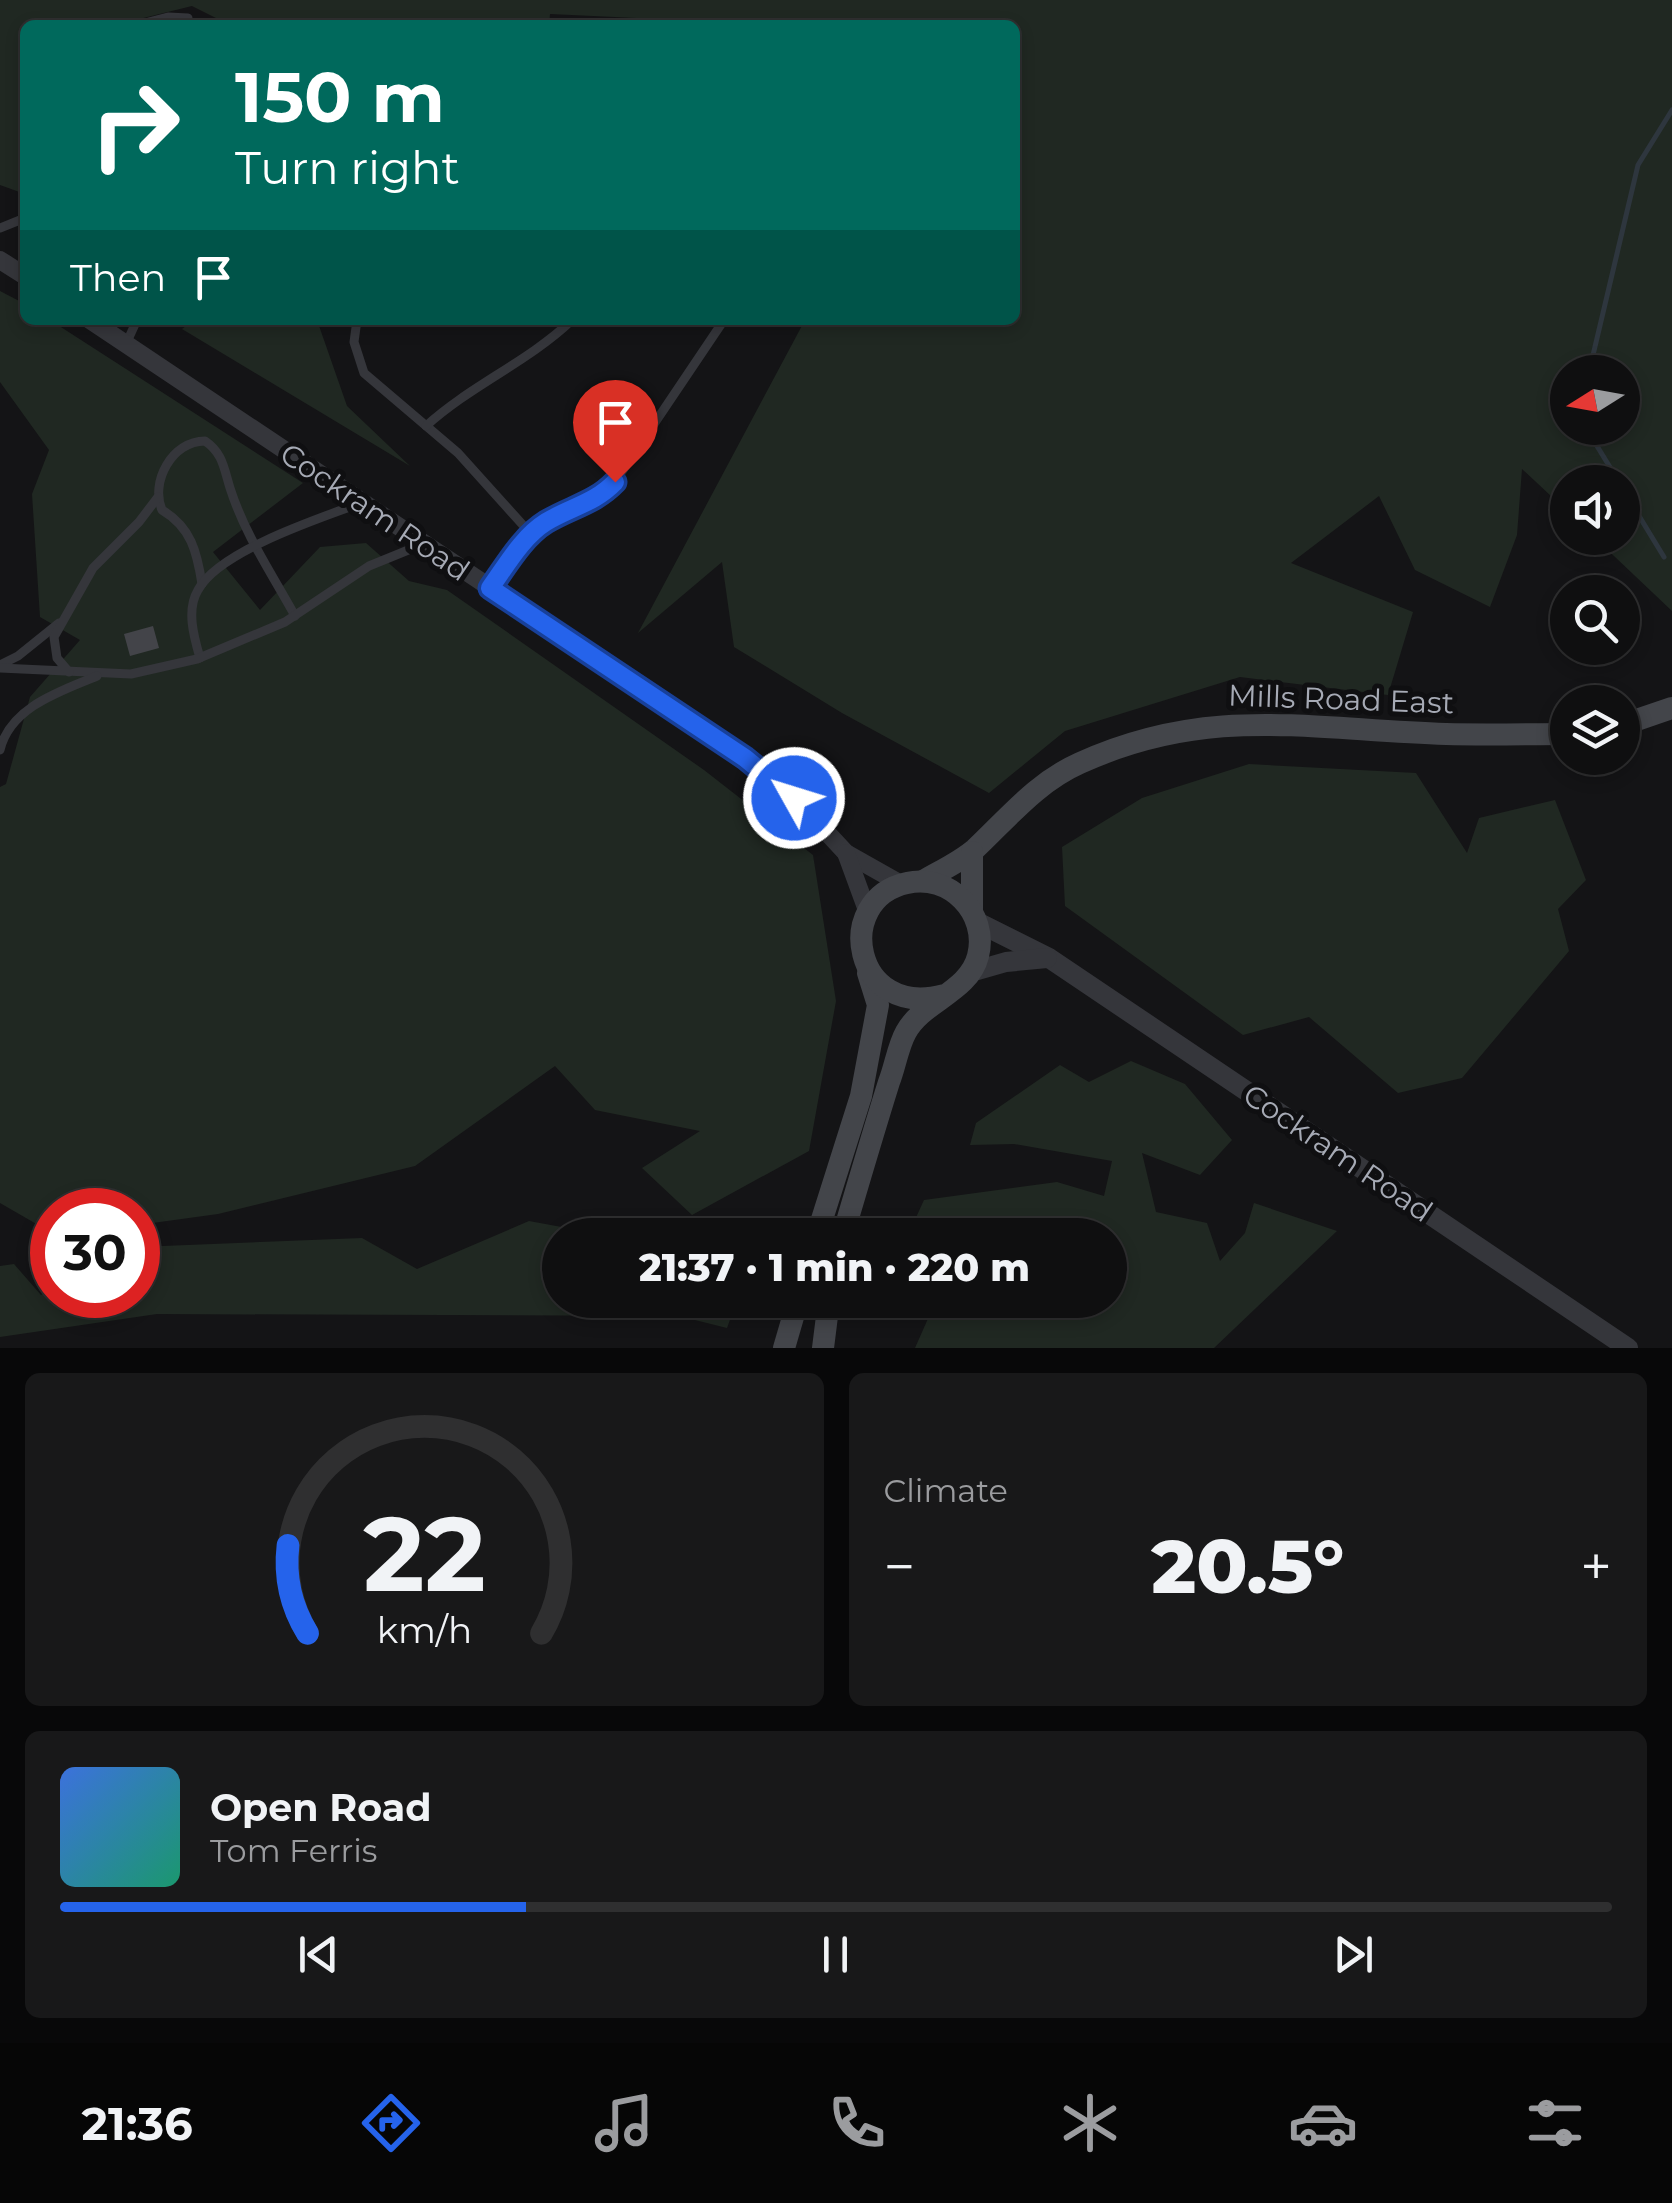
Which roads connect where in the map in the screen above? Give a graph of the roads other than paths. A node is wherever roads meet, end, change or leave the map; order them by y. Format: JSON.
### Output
{"nodes":[{"id":1,"x":188,"y":18,"type":"dead end"},
{"id":2,"x":156,"y":20,"type":"edge"},
{"id":3,"x":98,"y":325,"type":"edge"},
{"id":4,"x":136,"y":325,"type":"edge"},
{"id":5,"x":356,"y":325,"type":"edge"},
{"id":6,"x":566,"y":325,"type":"edge"},
{"id":7,"x":721,"y":325,"type":"edge"},
{"id":8,"x":126,"y":344,"type":"junction"},
{"id":9,"x":426,"y":426,"type":"junction"},
{"id":10,"x":158,"y":497,"type":"junction"},
{"id":11,"x":361,"y":502,"type":"junction"},
{"id":12,"x":532,"y":534,"type":"junction"},
{"id":13,"x":423,"y":544,"type":"junction"},
{"id":14,"x":255,"y":546,"type":"junction"},
{"id":15,"x":202,"y":584,"type":"junction"},
{"id":16,"x":490,"y":588,"type":"junction"},
{"id":17,"x":295,"y":616,"type":"junction"},
{"id":18,"x":62,"y":622,"type":"junction"},
{"id":19,"x":200,"y":658,"type":"junction"},
{"id":20,"x":0,"y":667,"type":"edge"},
{"id":21,"x":69,"y":672,"type":"junction"},
{"id":22,"x":101,"y":674,"type":"junction"},
{"id":23,"x":1672,"y":708,"type":"edge"},
{"id":24,"x":1640,"y":719,"type":"edge"},
{"id":25,"x":1550,"y":734,"type":"edge"},
{"id":26,"x":0,"y":750,"type":"edge"},
{"id":27,"x":972,"y":852,"type":"junction"},
{"id":28,"x":846,"y":854,"type":"junction"},
{"id":29,"x":912,"y":882,"type":"junction"},
{"id":30,"x":868,"y":912,"type":"junction"},
{"id":31,"x":974,"y":916,"type":"junction"},
{"id":32,"x":1049,"y":958,"type":"junction"},
{"id":33,"x":865,"y":962,"type":"junction"},
{"id":34,"x":971,"y":972,"type":"junction"},
{"id":35,"x":944,"y":995,"type":"junction"},
{"id":36,"x":822,"y":1218,"type":"edge"},
{"id":37,"x":848,"y":1218,"type":"edge"},
{"id":38,"x":793,"y":1318,"type":"edge"},
{"id":39,"x":827,"y":1318,"type":"edge"},
{"id":40,"x":784,"y":1348,"type":"edge"},
{"id":41,"x":823,"y":1348,"type":"edge"},
{"id":42,"x":1628,"y":1348,"type":"edge"}],
"edges":[{"from":1,"to":2,"type":"lane"},
{"from":3,"to":8,"type":"street","name":"Cockram Road"},
{"from":4,"to":8,"type":"lane"},
{"from":5,"to":9,"type":"lane"},
{"from":6,"to":9,"type":"lane"},
{"from":7,"to":12,"type":"lane"},
{"from":8,"to":11,"type":"street","name":"Cockram Road"},
{"from":9,"to":12,"type":"lane"},
{"from":10,"to":14,"type":"lane"},
{"from":10,"to":15,"type":"lane"},
{"from":10,"to":18,"type":"lane"},
{"from":11,"to":13,"type":"street","name":"Cockram Road"},
{"from":11,"to":14,"type":"lane"},
{"from":12,"to":16,"type":"lane"},
{"from":13,"to":16,"type":"street","name":"Cockram Road"},
{"from":13,"to":17,"type":"lane"},
{"from":14,"to":15,"type":"lane"},
{"from":14,"to":17,"type":"lane"},
{"from":15,"to":19,"type":"lane"},
{"from":16,"to":28,"type":"street","name":"Cockram Road"},
{"from":17,"to":19,"type":"lane"},
{"from":18,"to":20,"type":"lane"},
{"from":18,"to":21,"type":"lane"},
{"from":19,"to":22,"type":"lane"},
{"from":20,"to":21,"type":"lane"},
{"from":21,"to":22,"type":"lane"},
{"from":22,"to":26,"type":"lane"},
{"from":23,"to":24,"type":"main road"},
{"from":25,"to":27,"type":"main road","name":"Mills Road East"},
{"from":27,"to":29,"type":"main road","name":"Mills Road East"},
{"from":27,"to":31,"type":"main road"},
{"from":28,"to":29,"type":"street","name":"Cockram Road"},
{"from":28,"to":30,"type":"street","name":"Cockram Road"},
{"from":29,"to":30,"type":"main road"},
{"from":29,"to":31,"type":"main road"},
{"from":30,"to":33,"type":"main road"},
{"from":31,"to":32,"type":"street","name":"Cockram Road"},
{"from":31,"to":34,"type":"main road"},
{"from":32,"to":34,"type":"street"},
{"from":32,"to":42,"type":"street","name":"Cockram Road"},
{"from":33,"to":35,"type":"main road"},
{"from":33,"to":36,"type":"main road"},
{"from":34,"to":35,"type":"main road"},
{"from":35,"to":37,"type":"main road"},
{"from":38,"to":40,"type":"main road"},
{"from":39,"to":41,"type":"main road"}]}
